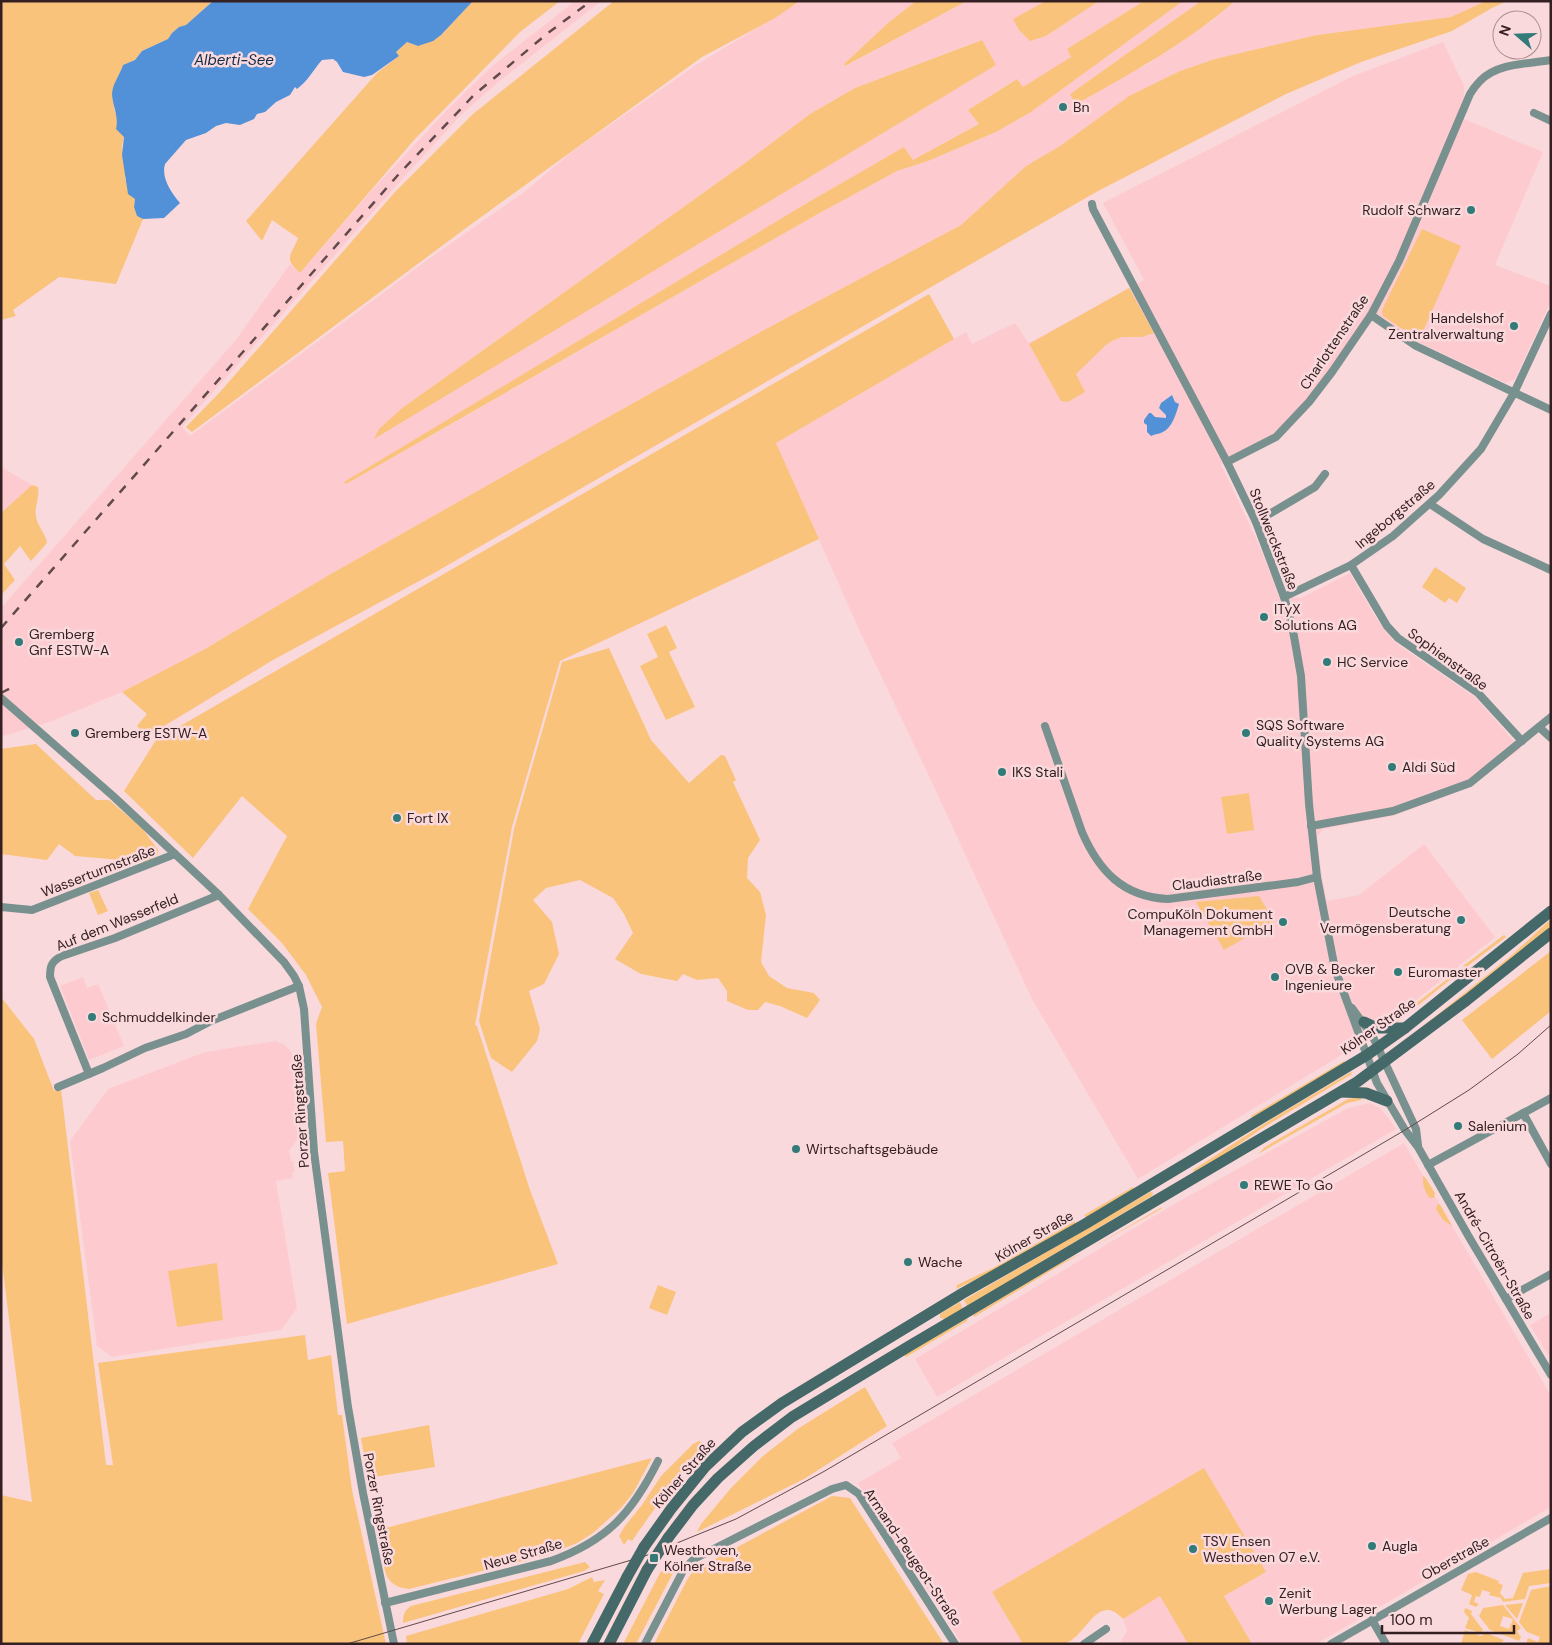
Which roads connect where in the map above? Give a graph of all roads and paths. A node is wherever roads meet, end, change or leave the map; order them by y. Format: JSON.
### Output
{"nodes":[{"id":1,"x":1551,"y":60,"type":"edge"},
{"id":2,"x":1534,"y":113,"type":"dead end"},
{"id":3,"x":1551,"y":121,"type":"edge"},
{"id":4,"x":1092,"y":204,"type":"dead end"},
{"id":5,"x":1551,"y":314,"type":"edge"},
{"id":6,"x":1370,"y":315,"type":"junction"},
{"id":7,"x":1514,"y":393,"type":"junction"},
{"id":8,"x":1551,"y":410,"type":"edge"},
{"id":9,"x":1227,"y":462,"type":"junction"},
{"id":10,"x":1325,"y":474,"type":"dead end"},
{"id":11,"x":1430,"y":504,"type":"junction"},
{"id":12,"x":1256,"y":522,"type":"junction"},
{"id":13,"x":1351,"y":566,"type":"junction"},
{"id":14,"x":1551,"y":570,"type":"edge"},
{"id":15,"x":1284,"y":597,"type":"junction"},
{"id":16,"x":1,"y":698,"type":"edge"},
{"id":17,"x":1551,"y":717,"type":"edge"},
{"id":18,"x":1045,"y":726,"type":"dead end"},
{"id":19,"x":1539,"y":727,"type":"junction"},
{"id":20,"x":1551,"y":738,"type":"edge"},
{"id":21,"x":1522,"y":741,"type":"junction"},
{"id":22,"x":1311,"y":826,"type":"junction"},
{"id":23,"x":175,"y":854,"type":"junction"},
{"id":24,"x":1317,"y":878,"type":"junction"},
{"id":25,"x":219,"y":895,"type":"junction"},
{"id":26,"x":1,"y":907,"type":"edge"},
{"id":27,"x":1551,"y":911,"type":"edge"},
{"id":28,"x":1551,"y":933,"type":"edge"},
{"id":29,"x":298,"y":986,"type":"junction"},
{"id":30,"x":1348,"y":1004,"type":"junction"},
{"id":31,"x":1364,"y":1022,"type":"junction"},
{"id":32,"x":1405,"y":1028,"type":"junction"},
{"id":33,"x":1378,"y":1048,"type":"junction"},
{"id":34,"x":1367,"y":1055,"type":"junction"},
{"id":35,"x":1385,"y":1063,"type":"junction"},
{"id":36,"x":1372,"y":1072,"type":"junction"},
{"id":37,"x":89,"y":1074,"type":"junction"},
{"id":38,"x":58,"y":1087,"type":"dead end"},
{"id":39,"x":1339,"y":1092,"type":"junction"},
{"id":40,"x":1551,"y":1098,"type":"edge"},
{"id":41,"x":1387,"y":1101,"type":"junction"},
{"id":42,"x":1522,"y":1113,"type":"junction"},
{"id":43,"x":1418,"y":1147,"type":"junction"},
{"id":44,"x":1551,"y":1164,"type":"edge"},
{"id":45,"x":1428,"y":1165,"type":"junction"},
{"id":46,"x":1166,"y":1176,"type":"junction"},
{"id":47,"x":1174,"y":1190,"type":"junction"},
{"id":48,"x":1551,"y":1274,"type":"edge"},
{"id":49,"x":1506,"y":1299,"type":"junction"},
{"id":50,"x":1551,"y":1375,"type":"edge"},
{"id":51,"x":658,"y":1461,"type":"dead end"},
{"id":52,"x":1551,"y":1518,"type":"edge"},
{"id":53,"x":385,"y":1603,"type":"junction"},
{"id":54,"x":1372,"y":1620,"type":"junction"},
{"id":55,"x":1106,"y":1629,"type":"dead end"},
{"id":56,"x":394,"y":1644,"type":"edge"},
{"id":57,"x":592,"y":1644,"type":"edge"},
{"id":58,"x":609,"y":1644,"type":"edge"},
{"id":59,"x":645,"y":1644,"type":"edge"},
{"id":60,"x":955,"y":1644,"type":"edge"},
{"id":61,"x":1084,"y":1644,"type":"edge"},
{"id":62,"x":1331,"y":1644,"type":"edge"},
{"id":63,"x":1386,"y":1644,"type":"edge"}],
"edges":[{"from":1,"to":6,"type":"street","name":"Charlottenstraße"},
{"from":2,"to":3,"type":"street"},
{"from":4,"to":9,"type":"street","name":"Stollwerckstraße"},
{"from":5,"to":7,"type":"street","name":"Ingeborgstraße"},
{"from":6,"to":7,"type":"street"},
{"from":6,"to":9,"type":"street","name":"Charlottenstraße"},
{"from":7,"to":8,"type":"street"},
{"from":7,"to":11,"type":"street","name":"Ingeborgstraße"},
{"from":9,"to":12,"type":"street","name":"Stollwerckstraße"},
{"from":10,"to":12,"type":"street"},
{"from":11,"to":13,"type":"street","name":"Ingeborgstraße"},
{"from":11,"to":14,"type":"street"},
{"from":12,"to":15,"type":"street","name":"Stollwerckstraße"},
{"from":13,"to":15,"type":"street","name":"Ingeborgstraße"},
{"from":13,"to":21,"type":"street","name":"Sophienstraße"},
{"from":15,"to":22,"type":"street","name":"Stollwerckstraße"},
{"from":16,"to":23,"type":"street","name":"Porzer Ringstraße"},
{"from":17,"to":19,"type":"street"},
{"from":18,"to":24,"type":"street","name":"Claudiastraße"},
{"from":19,"to":20,"type":"street"},
{"from":19,"to":21,"type":"street"},
{"from":21,"to":22,"type":"street"},
{"from":22,"to":24,"type":"street","name":"Stollwerckstraße"},
{"from":23,"to":25,"type":"street","name":"Porzer Ringstraße"},
{"from":23,"to":26,"type":"street","name":"Wasserturmstraße"},
{"from":24,"to":30,"type":"street","name":"Stollwerckstraße"},
{"from":25,"to":29,"type":"street","name":"Porzer Ringstraße"},
{"from":25,"to":37,"type":"street","name":"Auf dem Wasserfeld"},
{"from":27,"to":32,"type":"main road","name":"Kölner Straße"},
{"from":28,"to":35,"type":"main road","name":"Kölner Straße"},
{"from":29,"to":37,"type":"street"},
{"from":29,"to":53,"type":"street","name":"Porzer Ringstraße"},
{"from":30,"to":31,"type":"street","name":"Stollwerckstraße"},
{"from":30,"to":34,"type":"street","name":"Stollwerckstraße"},
{"from":31,"to":32,"type":"main road"},
{"from":31,"to":33,"type":"street","name":"Stollwerckstraße"},
{"from":32,"to":33,"type":"main road","name":"Kölner Straße"},
{"from":33,"to":34,"type":"main road","name":"Kölner Straße"},
{"from":33,"to":35,"type":"street","name":"Stollwerckstraße"},
{"from":34,"to":36,"type":"street","name":"Stollwerckstraße"},
{"from":34,"to":46,"type":"main road","name":"Kölner Straße"},
{"from":35,"to":36,"type":"main road","name":"Kölner Straße"},
{"from":35,"to":43,"type":"street","name":"André-Citroën-Straße"},
{"from":36,"to":39,"type":"main road","name":"Kölner Straße"},
{"from":36,"to":41,"type":"street","name":"André-Citroën-Straße"},
{"from":37,"to":38,"type":"street"},
{"from":39,"to":41,"type":"main road"},
{"from":39,"to":47,"type":"main road","name":"Kölner Straße"},
{"from":40,"to":42,"type":"street"},
{"from":41,"to":43,"type":"street","name":"André-Citroën-Straße"},
{"from":42,"to":44,"type":"street"},
{"from":42,"to":45,"type":"street"},
{"from":43,"to":45,"type":"street","name":"André-Citroën-Straße"},
{"from":45,"to":49,"type":"street","name":"André-Citroën-Straße"},
{"from":46,"to":47,"type":"main road"},
{"from":46,"to":57,"type":"main road","name":"Kölner Straße","bridge":true},
{"from":47,"to":58,"type":"main road","name":"Kölner Straße","bridge":true},
{"from":48,"to":49,"type":"street"},
{"from":49,"to":50,"type":"street","name":"André-Citroën-Straße"},
{"from":51,"to":53,"type":"street","name":"Neue Straße"},
{"from":52,"to":54,"type":"street","name":"Oberstraße"},
{"from":53,"to":56,"type":"street","name":"Porzer Ringstraße"},
{"from":54,"to":62,"type":"street","name":"Oberstraße"},
{"from":54,"to":63,"type":"street"},
{"from":55,"to":61,"type":"street"},
{"from":59,"to":60,"type":"street","name":"Armand-Peugeot-Straße"}]}
